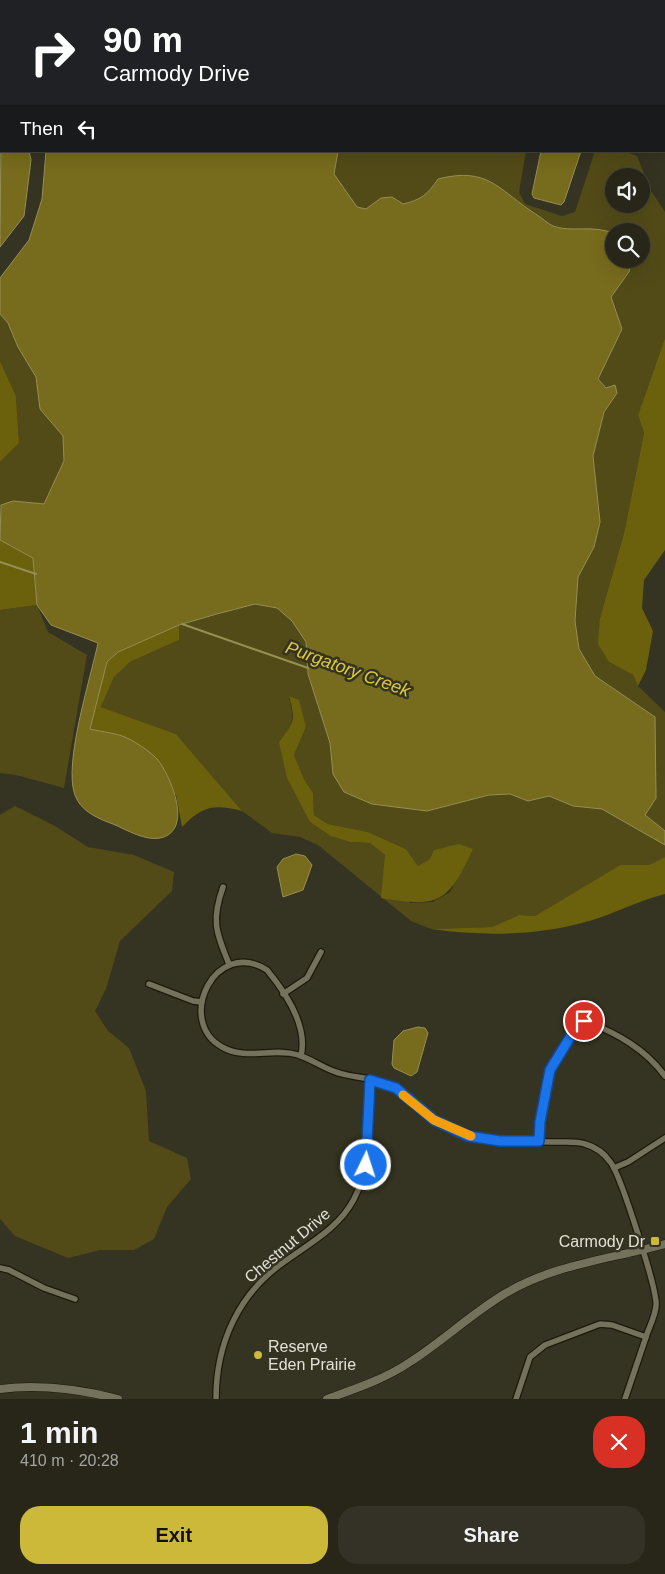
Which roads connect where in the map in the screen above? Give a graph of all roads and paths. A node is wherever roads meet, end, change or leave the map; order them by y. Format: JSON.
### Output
{"nodes":[{"id":1,"x":223,"y":888,"type":"dead end"},
{"id":2,"x":321,"y":952,"type":"dead end"},
{"id":3,"x":229,"y":964,"type":"junction"},
{"id":4,"x":149,"y":984,"type":"dead end"},
{"id":5,"x":283,"y":994,"type":"junction"},
{"id":6,"x":202,"y":1002,"type":"junction"},
{"id":7,"x":301,"y":1056,"type":"junction"},
{"id":8,"x":665,"y":1076,"type":"edge"},
{"id":9,"x":370,"y":1080,"type":"junction"},
{"id":10,"x":665,"y":1138,"type":"edge"},
{"id":11,"x":539,"y":1141,"type":"junction"},
{"id":12,"x":614,"y":1168,"type":"junction"},
{"id":13,"x":665,"y":1244,"type":"edge"},
{"id":14,"x":643,"y":1250,"type":"junction"},
{"id":15,"x":0,"y":1268,"type":"edge"},
{"id":16,"x":75,"y":1299,"type":"dead end"},
{"id":17,"x":646,"y":1336,"type":"junction"},
{"id":18,"x":0,"y":1390,"type":"edge"},
{"id":19,"x":118,"y":1399,"type":"edge"},
{"id":20,"x":216,"y":1399,"type":"edge"},
{"id":21,"x":327,"y":1399,"type":"edge"},
{"id":22,"x":516,"y":1399,"type":"edge"},
{"id":23,"x":625,"y":1399,"type":"edge"}],
"edges":[{"from":1,"to":3,"type":"street"},
{"from":2,"to":5,"type":"street"},
{"from":3,"to":5,"type":"street"},
{"from":3,"to":6,"type":"street"},
{"from":4,"to":6,"type":"street"},
{"from":5,"to":7,"type":"street"},
{"from":6,"to":7,"type":"street"},
{"from":7,"to":9,"type":"street"},
{"from":8,"to":11,"type":"street"},
{"from":9,"to":11,"type":"street"},
{"from":9,"to":20,"type":"street","name":"Chestnut Drive"},
{"from":10,"to":12,"type":"street"},
{"from":11,"to":12,"type":"street"},
{"from":12,"to":14,"type":"street"},
{"from":13,"to":14,"type":"street"},
{"from":14,"to":17,"type":"street"},
{"from":14,"to":21,"type":"street"},
{"from":15,"to":16,"type":"street"},
{"from":17,"to":22,"type":"street"},
{"from":17,"to":23,"type":"street"},
{"from":18,"to":19,"type":"street"}]}
